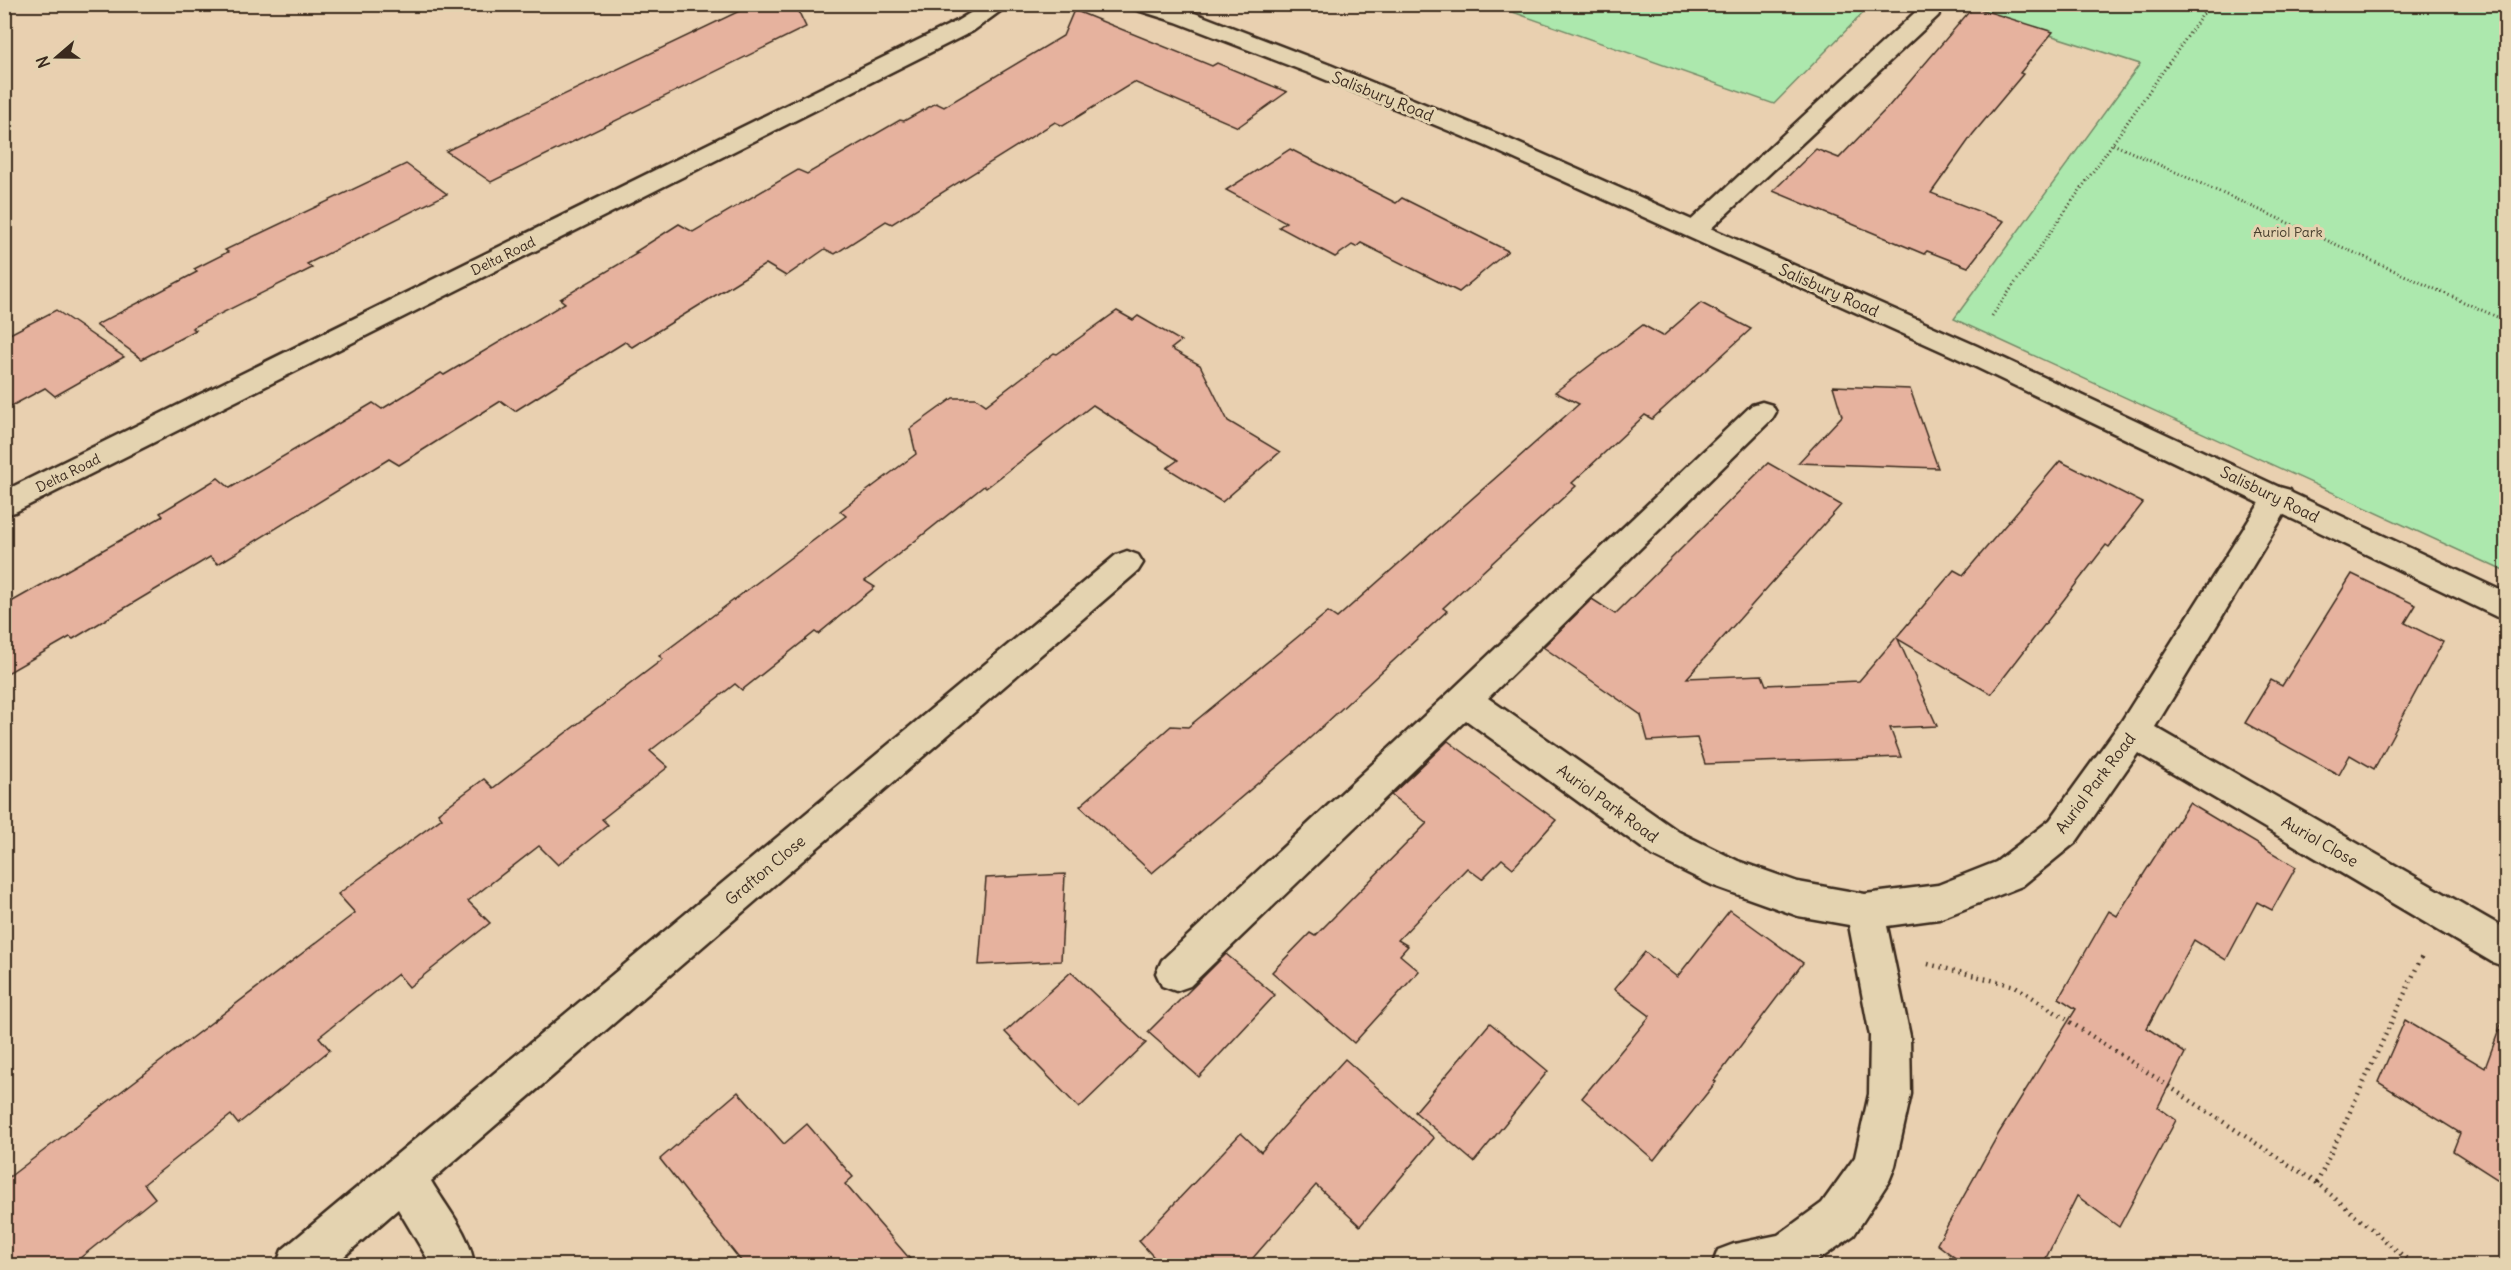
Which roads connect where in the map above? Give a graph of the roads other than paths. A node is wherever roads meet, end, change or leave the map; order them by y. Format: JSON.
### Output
{"nodes":[{"id":1,"x":1000,"y":4,"type":"edge"},
{"id":2,"x":1138,"y":4,"type":"edge"},
{"id":3,"x":1930,"y":11,"type":"dead end"},
{"id":4,"x":1695,"y":230,"type":"junction"},
{"id":5,"x":1762,"y":411,"type":"dead end"},
{"id":6,"x":2279,"y":498,"type":"junction"},
{"id":7,"x":4,"y":504,"type":"edge"},
{"id":8,"x":1126,"y":563,"type":"dead end"},
{"id":9,"x":2506,"y":607,"type":"edge"},
{"id":10,"x":1464,"y":700,"type":"junction"},
{"id":11,"x":2133,"y":732,"type":"junction"},
{"id":12,"x":1865,"y":911,"type":"junction"},
{"id":13,"x":2506,"y":949,"type":"edge"},
{"id":14,"x":1176,"y":973,"type":"dead end"},
{"id":15,"x":403,"y":1177,"type":"junction"},
{"id":16,"x":298,"y":1266,"type":"edge"},
{"id":17,"x":452,"y":1266,"type":"edge"},
{"id":18,"x":1734,"y":1266,"type":"edge"}],
"edges":[{"from":1,"to":7,"type":"street","name":"Delta Road"},
{"from":2,"to":4,"type":"street","name":"Salisbury Road"},
{"from":3,"to":4,"type":"street"},
{"from":4,"to":6,"type":"street","name":"Salisbury Road"},
{"from":5,"to":10,"type":"street"},
{"from":6,"to":9,"type":"street","name":"Salisbury Road"},
{"from":6,"to":11,"type":"street","name":"Auriol Park Road"},
{"from":8,"to":15,"type":"street","name":"Grafton Close"},
{"from":10,"to":12,"type":"street","name":"Auriol Park Road"},
{"from":10,"to":14,"type":"street"},
{"from":11,"to":12,"type":"street","name":"Auriol Park Road"},
{"from":11,"to":13,"type":"street","name":"Auriol Close"},
{"from":12,"to":18,"type":"street"},
{"from":15,"to":16,"type":"street","name":"Grafton Close"},
{"from":15,"to":17,"type":"street"}]}
